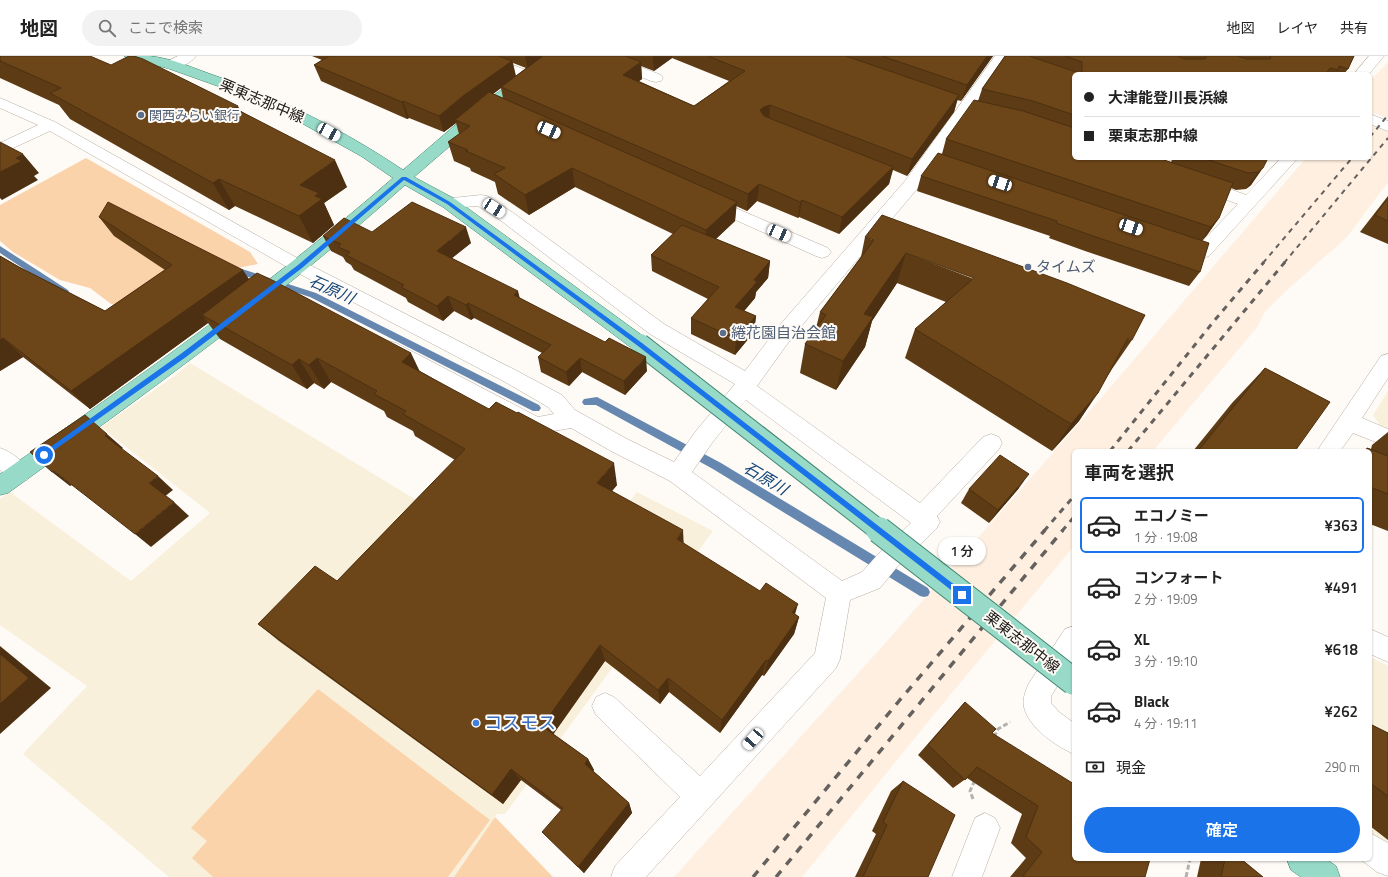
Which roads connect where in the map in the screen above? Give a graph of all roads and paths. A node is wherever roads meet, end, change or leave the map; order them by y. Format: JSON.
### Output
{"nodes":[{"id":1,"x":132,"y":56,"type":"edge"},
{"id":2,"x":189,"y":56,"type":"edge"},
{"id":3,"x":476,"y":56,"type":"edge"},
{"id":4,"x":558,"y":56,"type":"edge"},
{"id":5,"x":602,"y":56,"type":"edge"},
{"id":6,"x":1372,"y":57,"type":"edge"},
{"id":7,"x":1001,"y":58,"type":"edge"},
{"id":8,"x":1015,"y":64,"type":"edge"},
{"id":9,"x":171,"y":65,"type":"junction"},
{"id":10,"x":1362,"y":72,"type":"edge"},
{"id":11,"x":529,"y":76,"type":"junction"},
{"id":12,"x":656,"y":78,"type":"dead end"},
{"id":13,"x":0,"y":102,"type":"edge"},
{"id":14,"x":958,"y":106,"type":"junction"},
{"id":15,"x":980,"y":114,"type":"edge"},
{"id":16,"x":1372,"y":121,"type":"edge"},
{"id":17,"x":50,"y":125,"type":"junction"},
{"id":18,"x":1388,"y":126,"type":"edge"},
{"id":19,"x":0,"y":149,"type":"edge"},
{"id":20,"x":1286,"y":160,"type":"edge"},
{"id":21,"x":404,"y":178,"type":"junction"},
{"id":22,"x":1183,"y":179,"type":"edge"},
{"id":23,"x":693,"y":194,"type":"edge"},
{"id":24,"x":1250,"y":202,"type":"junction"},
{"id":25,"x":449,"y":203,"type":"junction"},
{"id":26,"x":1166,"y":239,"type":"edge"},
{"id":27,"x":822,"y":252,"type":"dead end"},
{"id":28,"x":299,"y":267,"type":"junction"},
{"id":29,"x":268,"y":291,"type":"junction"},
{"id":30,"x":291,"y":296,"type":"edge"},
{"id":31,"x":374,"y":340,"type":"edge"},
{"id":32,"x":1388,"y":361,"type":"edge"},
{"id":33,"x":746,"y":385,"type":"junction"},
{"id":34,"x":574,"y":419,"type":"junction"},
{"id":35,"x":1349,"y":422,"type":"junction"},
{"id":36,"x":1388,"y":438,"type":"edge"},
{"id":37,"x":991,"y":443,"type":"dead end"},
{"id":38,"x":1329,"y":449,"type":"edge"},
{"id":39,"x":0,"y":457,"type":"edge"},
{"id":40,"x":683,"y":468,"type":"junction"},
{"id":41,"x":19,"y":473,"type":"junction"},
{"id":42,"x":0,"y":486,"type":"edge"},
{"id":43,"x":921,"y":516,"type":"junction"},
{"id":44,"x":839,"y":593,"type":"junction"},
{"id":45,"x":1072,"y":641,"type":"edge"},
{"id":46,"x":1372,"y":642,"type":"edge"},
{"id":47,"x":1388,"y":650,"type":"edge"},
{"id":48,"x":1072,"y":680,"type":"edge"},
{"id":49,"x":605,"y":706,"type":"dead end"},
{"id":50,"x":1037,"y":707,"type":"junction"},
{"id":51,"x":1072,"y":739,"type":"edge"},
{"id":52,"x":992,"y":743,"type":"edge"},
{"id":53,"x":976,"y":778,"type":"edge"},
{"id":54,"x":701,"y":797,"type":"junction"},
{"id":55,"x":985,"y":828,"type":"joint"},
{"id":56,"x":1372,"y":849,"type":"edge"},
{"id":57,"x":1190,"y":861,"type":"edge"},
{"id":58,"x":1305,"y":861,"type":"edge"},
{"id":59,"x":1388,"y":861,"type":"edge"},
{"id":60,"x":626,"y":877,"type":"edge"},
{"id":61,"x":967,"y":877,"type":"edge"},
{"id":62,"x":1186,"y":877,"type":"edge"},
{"id":63,"x":1325,"y":877,"type":"edge"}],
"edges":[{"from":1,"to":9,"type":"main road","name":"栗東志那中線"},
{"from":2,"to":9,"type":"street"},
{"from":3,"to":11,"type":"street"},
{"from":4,"to":11,"type":"main road"},
{"from":5,"to":12,"type":"street"},
{"from":6,"to":10,"type":"street"},
{"from":7,"to":8,"type":"street"},
{"from":7,"to":14,"type":"street"},
{"from":9,"to":21,"type":"main road","name":"栗東志那中線"},
{"from":11,"to":21,"type":"main road"},
{"from":13,"to":17,"type":"street"},
{"from":14,"to":15,"type":"street"},
{"from":14,"to":33,"type":"street"},
{"from":16,"to":18,"type":"street"},
{"from":17,"to":19,"type":"street"},
{"from":17,"to":28,"type":"street"},
{"from":20,"to":24,"type":"street"},
{"from":21,"to":25,"type":"main road","name":"栗東志那中線"},
{"from":21,"to":28,"type":"main road"},
{"from":22,"to":24,"type":"street"},
{"from":23,"to":27,"type":"street"},
{"from":24,"to":26,"type":"street"},
{"from":25,"to":33,"type":"street"},
{"from":25,"to":48,"type":"main road","name":"栗東志那中線","bridge":true},
{"from":28,"to":29,"type":"main road"},
{"from":28,"to":34,"type":"street"},
{"from":29,"to":30,"type":"street"},
{"from":29,"to":41,"type":"main road"},
{"from":31,"to":34,"type":"street"},
{"from":32,"to":35,"type":"street"},
{"from":33,"to":40,"type":"street"},
{"from":33,"to":43,"type":"street"},
{"from":34,"to":40,"type":"street"},
{"from":35,"to":36,"type":"street"},
{"from":35,"to":38,"type":"street"},
{"from":37,"to":43,"type":"street"},
{"from":39,"to":41,"type":"street"},
{"from":40,"to":44,"type":"street"},
{"from":41,"to":42,"type":"main road"},
{"from":43,"to":44,"type":"street"},
{"from":44,"to":54,"type":"street"},
{"from":45,"to":50,"type":"street"},
{"from":46,"to":47,"type":"street"},
{"from":49,"to":54,"type":"street"},
{"from":50,"to":51,"type":"street"},
{"from":50,"to":52,"type":"path"},
{"from":53,"to":55,"type":"path"},
{"from":54,"to":60,"type":"street"},
{"from":55,"to":61,"type":"street"},
{"from":56,"to":59,"type":"street"},
{"from":57,"to":62,"type":"path"},
{"from":58,"to":63,"type":"main road"}]}
